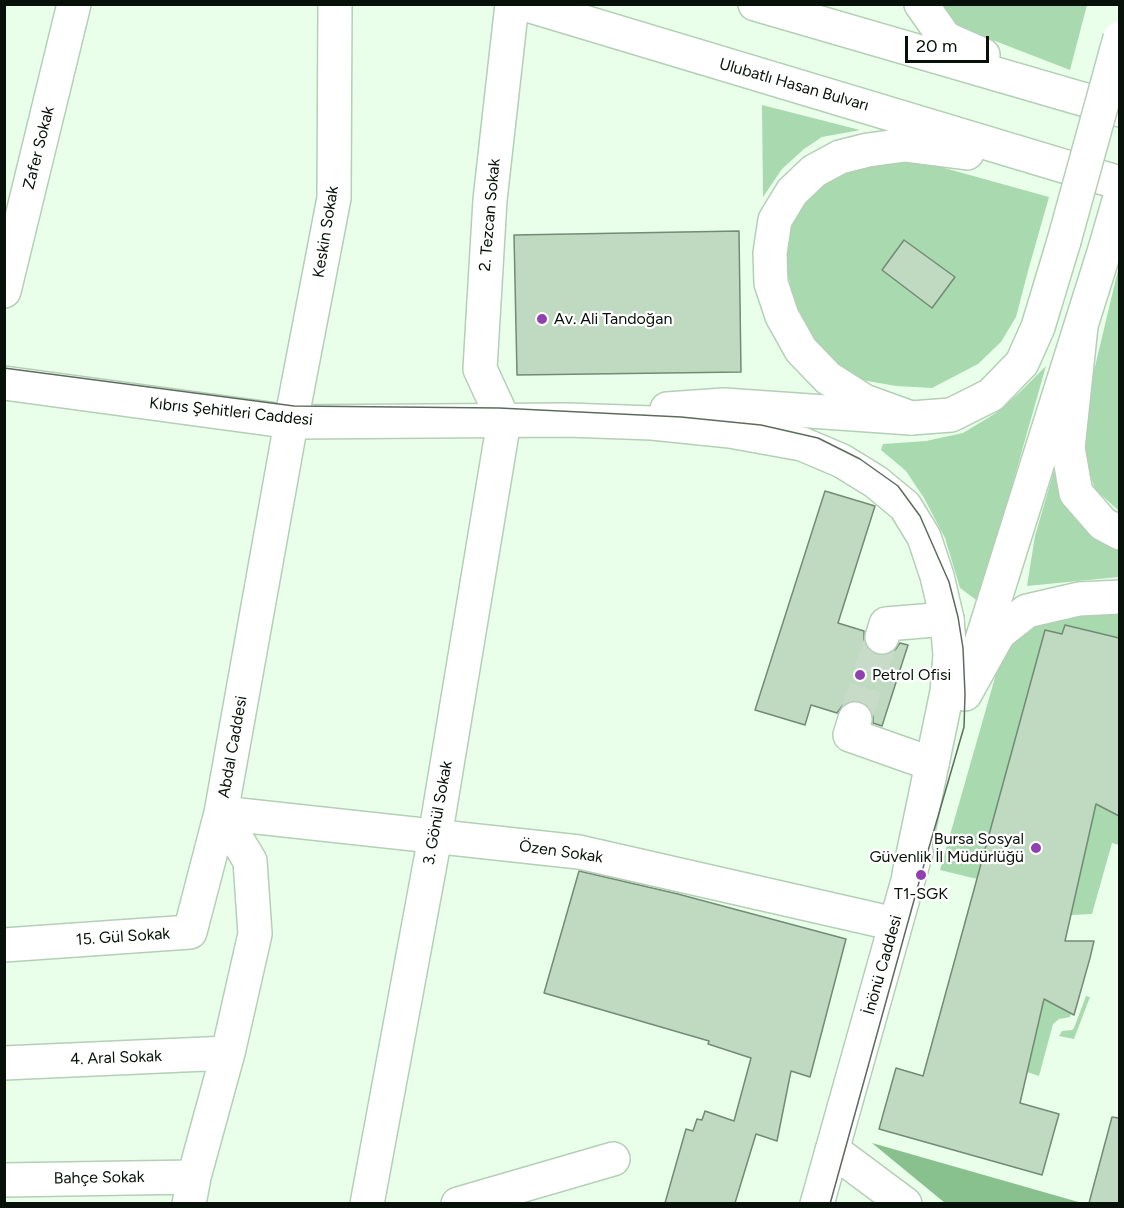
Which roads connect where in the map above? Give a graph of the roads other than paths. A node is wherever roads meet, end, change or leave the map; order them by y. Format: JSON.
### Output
{"nodes":[{"id":1,"x":74,"y":4,"type":"edge"},
{"id":2,"x":335,"y":4,"type":"edge"},
{"id":3,"x":512,"y":4,"type":"edge"},
{"id":4,"x":524,"y":4,"type":"edge"},
{"id":5,"x":755,"y":4,"type":"edge"},
{"id":6,"x":921,"y":4,"type":"edge"},
{"id":7,"x":1119,"y":38,"type":"edge"},
{"id":8,"x":1080,"y":99,"type":"junction"},
{"id":9,"x":1119,"y":110,"type":"edge"},
{"id":10,"x":1065,"y":165,"type":"junction"},
{"id":11,"x":1119,"y":183,"type":"edge"},
{"id":12,"x":1119,"y":197,"type":"edge"},
{"id":13,"x":4,"y":291,"type":"edge"},
{"id":14,"x":1081,"y":326,"type":"junction"},
{"id":15,"x":4,"y":383,"type":"edge"},
{"id":16,"x":911,"y":418,"type":"junction"},
{"id":17,"x":567,"y":420,"type":"junction"},
{"id":18,"x":504,"y":421,"type":"junction"},
{"id":19,"x":292,"y":422,"type":"junction"},
{"id":20,"x":1119,"y":533,"type":"edge"},
{"id":21,"x":1119,"y":597,"type":"edge"},
{"id":22,"x":947,"y":619,"type":"junction"},
{"id":23,"x":882,"y":637,"type":"tunnel mouth"},
{"id":24,"x":965,"y":694,"type":"junction"},
{"id":25,"x":855,"y":719,"type":"tunnel mouth"},
{"id":26,"x":932,"y":764,"type":"junction"},
{"id":27,"x":221,"y":813,"type":"junction"},
{"id":28,"x":435,"y":837,"type":"junction"},
{"id":29,"x":909,"y":874,"type":"junction"},
{"id":30,"x":895,"y":924,"type":"junction"},
{"id":31,"x":4,"y":945,"type":"edge"},
{"id":32,"x":228,"y":1053,"type":"junction"},
{"id":33,"x":4,"y":1063,"type":"edge"},
{"id":34,"x":832,"y":1151,"type":"junction"},
{"id":35,"x":614,"y":1159,"type":"dead end"},
{"id":36,"x":4,"y":1180,"type":"edge"},
{"id":37,"x":192,"y":1190,"type":"edge"},
{"id":38,"x":367,"y":1203,"type":"edge"},
{"id":39,"x":458,"y":1203,"type":"edge"},
{"id":40,"x":817,"y":1203,"type":"edge"},
{"id":41,"x":905,"y":1203,"type":"edge"}],
"edges":[{"from":1,"to":13,"type":"main road","name":"Zafer Sokak"},
{"from":2,"to":19,"type":"main road","name":"Keskin Sokak"},
{"from":3,"to":18,"type":"main road","name":"2. Tezcan Sokak"},
{"from":4,"to":10,"type":"main road","name":"Ulubatlı Hasan Bulvarı"},
{"from":5,"to":8,"type":"main road"},
{"from":6,"to":8,"type":"main road"},
{"from":7,"to":16,"type":"main road","bridge":true},
{"from":8,"to":9,"type":"main road"},
{"from":10,"to":11,"type":"main road"},
{"from":10,"to":16,"type":"main road"},
{"from":12,"to":14,"type":"main road"},
{"from":14,"to":20,"type":"main road"},
{"from":14,"to":24,"type":"main road"},
{"from":15,"to":19,"type":"main road","name":"Kıbrıs Şehitleri Caddesi"},
{"from":16,"to":17,"type":"main road"},
{"from":17,"to":18,"type":"main road","name":"Kıbrıs Şehitleri Caddesi"},
{"from":17,"to":22,"type":"main road"},
{"from":18,"to":19,"type":"main road","name":"Kıbrıs Şehitleri Caddesi"},
{"from":18,"to":28,"type":"main road","name":"3. Gönül Sokak"},
{"from":19,"to":27,"type":"main road","name":"Abdal Caddesi"},
{"from":21,"to":24,"type":"main road"},
{"from":22,"to":23,"type":"main road"},
{"from":22,"to":26,"type":"main road"},
{"from":24,"to":29,"type":"main road","name":"İnönü Caddesi"},
{"from":25,"to":26,"type":"main road"},
{"from":26,"to":29,"type":"main road"},
{"from":27,"to":28,"type":"main road","name":"Özen Sokak"},
{"from":27,"to":31,"type":"main road","name":"15. Gül Sokak"},
{"from":27,"to":32,"type":"main road","name":"Abdal Caddesi"},
{"from":28,"to":30,"type":"main road","name":"Özen Sokak"},
{"from":28,"to":38,"type":"main road","name":"3. Gönül Sokak"},
{"from":29,"to":30,"type":"main road","name":"İnönü Caddesi"},
{"from":30,"to":34,"type":"main road","name":"İnönü Caddesi"},
{"from":32,"to":33,"type":"main road","name":"4. Aral Sokak"},
{"from":32,"to":37,"type":"main road","name":"Abdal Caddesi"},
{"from":34,"to":40,"type":"main road","name":"İnönü Caddesi"},
{"from":34,"to":41,"type":"main road"},
{"from":35,"to":39,"type":"main road"},
{"from":36,"to":37,"type":"main road","name":"Bahçe Sokak"}]}
